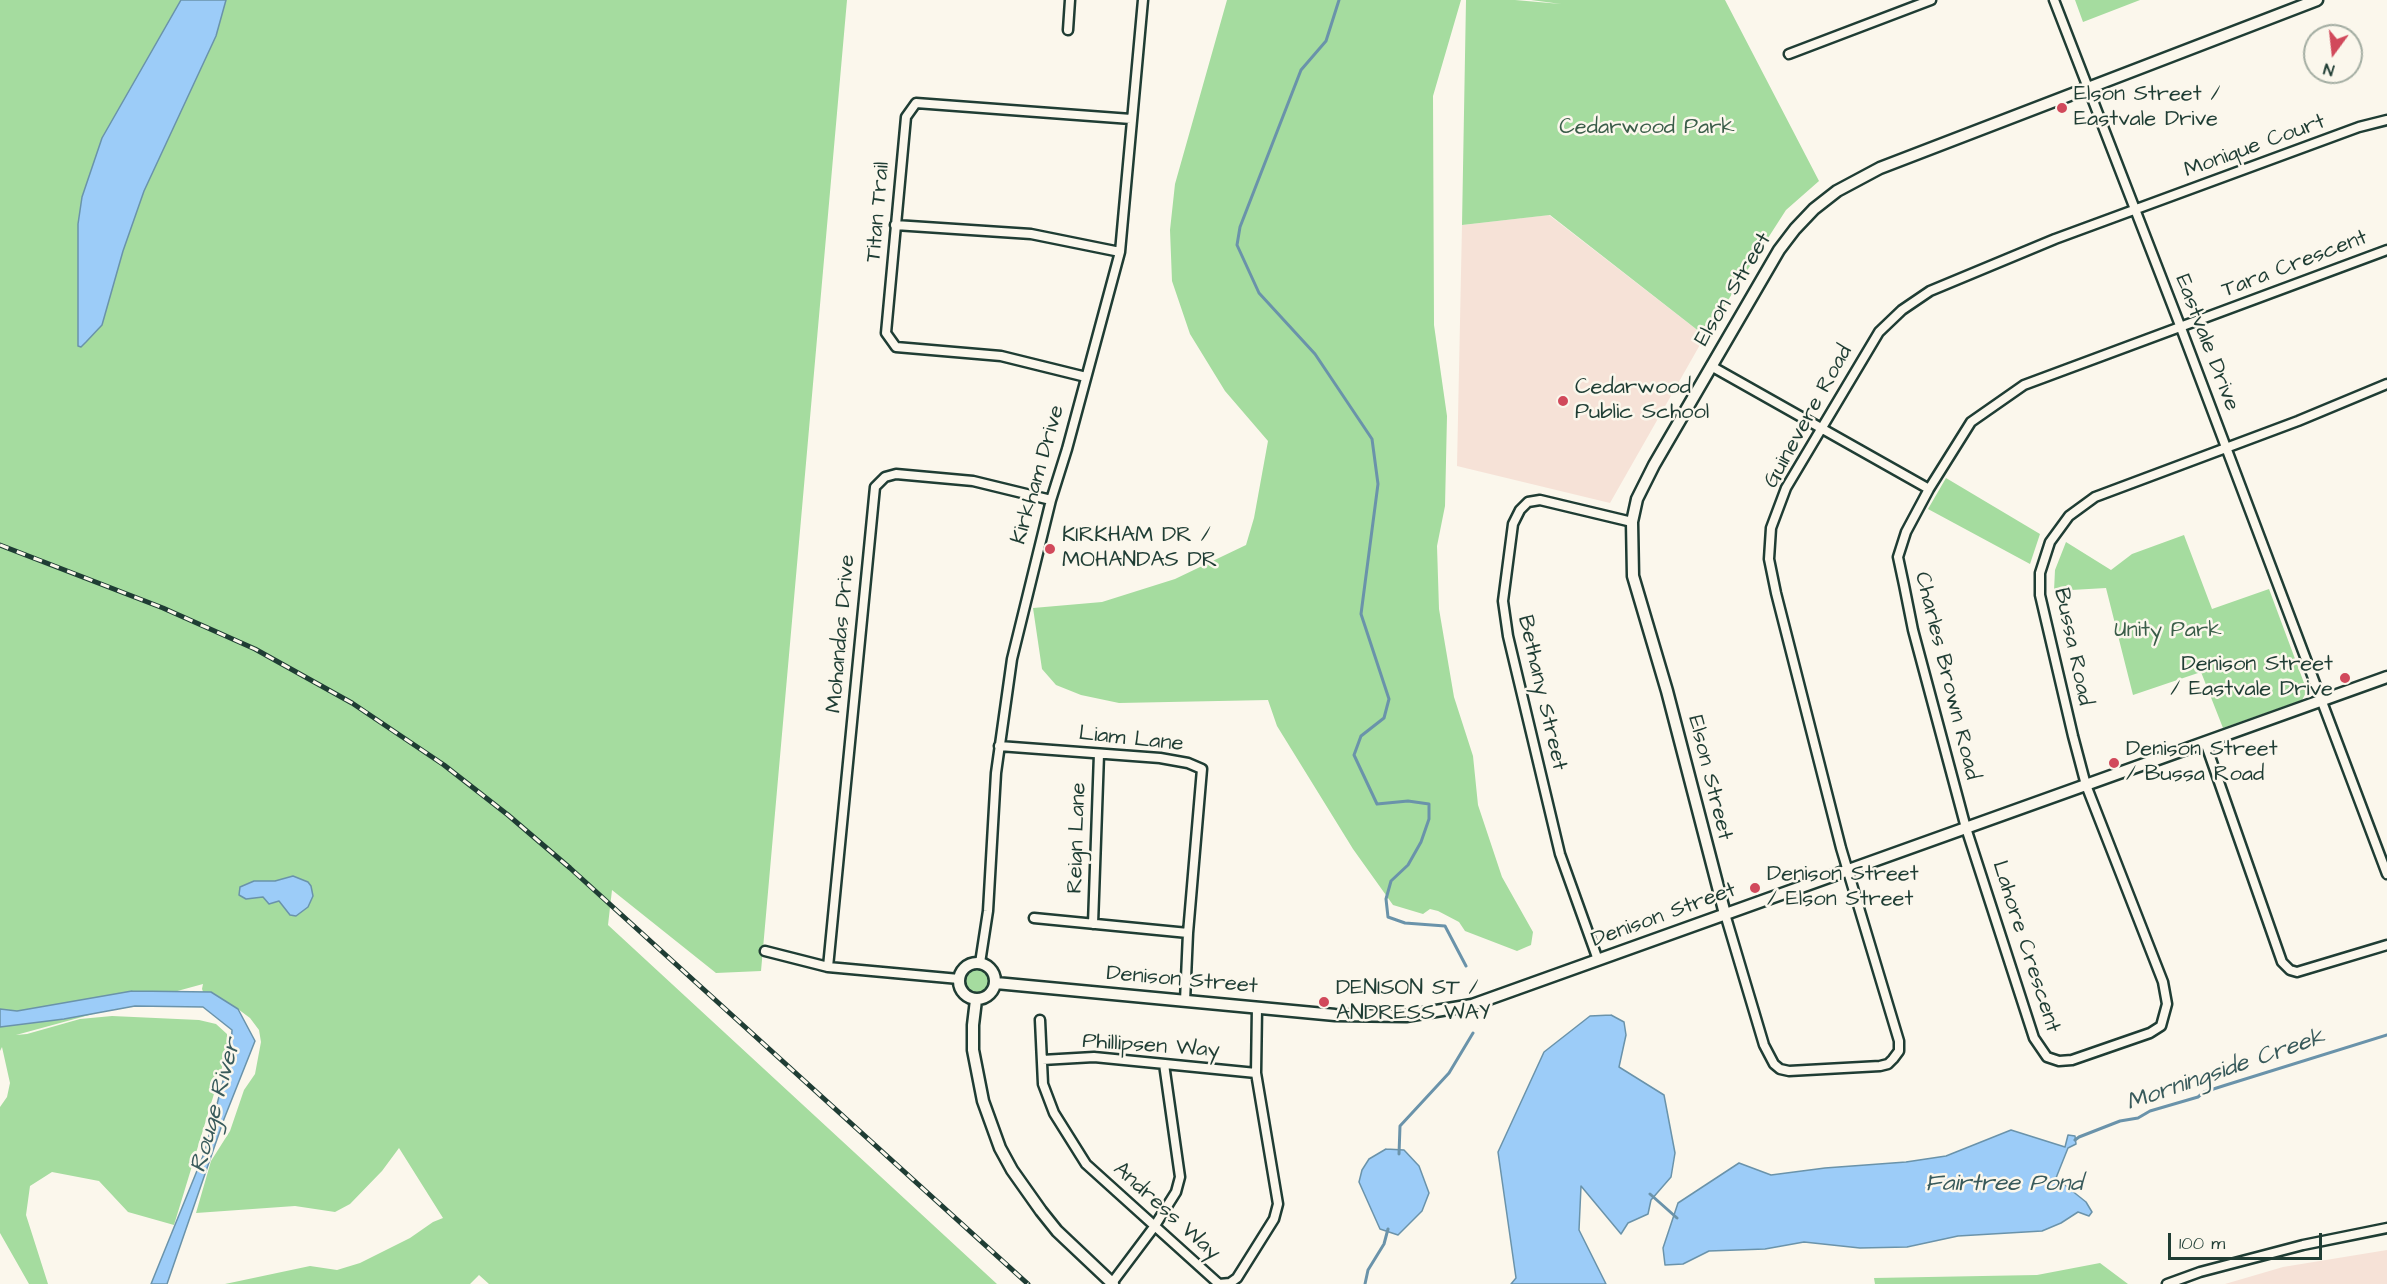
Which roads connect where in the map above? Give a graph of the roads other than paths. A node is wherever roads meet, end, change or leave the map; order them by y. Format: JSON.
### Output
{"nodes":[{"id":1,"x":1070,"y":0,"type":"edge"},
{"id":2,"x":1143,"y":0,"type":"edge"},
{"id":3,"x":1931,"y":0,"type":"edge"},
{"id":4,"x":2054,"y":0,"type":"edge"},
{"id":5,"x":2317,"y":0,"type":"edge"},
{"id":6,"x":1068,"y":30,"type":"dead end"},
{"id":7,"x":1789,"y":54,"type":"dead end"},
{"id":8,"x":2087,"y":87,"type":"junction"},
{"id":9,"x":1131,"y":119,"type":"junction"},
{"id":10,"x":2387,"y":120,"type":"edge"},
{"id":11,"x":2136,"y":209,"type":"junction"},
{"id":12,"x":896,"y":225,"type":"junction"},
{"id":13,"x":2387,"y":250,"type":"edge"},
{"id":14,"x":1120,"y":252,"type":"junction"},
{"id":15,"x":2181,"y":328,"type":"junction"},
{"id":16,"x":1711,"y":366,"type":"junction"},
{"id":17,"x":1086,"y":377,"type":"junction"},
{"id":18,"x":2387,"y":384,"type":"edge"},
{"id":19,"x":1822,"y":428,"type":"junction"},
{"id":20,"x":2226,"y":448,"type":"junction"},
{"id":21,"x":1929,"y":489,"type":"junction"},
{"id":22,"x":1051,"y":500,"type":"junction"},
{"id":23,"x":1632,"y":522,"type":"junction"},
{"id":24,"x":2387,"y":677,"type":"edge"},
{"id":25,"x":2320,"y":701,"type":"junction"},
{"id":26,"x":2205,"y":742,"type":"junction"},
{"id":27,"x":999,"y":746,"type":"junction"},
{"id":28,"x":1099,"y":754,"type":"junction"},
{"id":29,"x":2086,"y":785,"type":"junction"},
{"id":30,"x":1966,"y":828,"type":"junction"},
{"id":31,"x":1847,"y":870,"type":"junction"},
{"id":32,"x":2387,"y":874,"type":"edge"},
{"id":33,"x":1725,"y":915,"type":"junction"},
{"id":34,"x":1034,"y":918,"type":"dead end"},
{"id":35,"x":1093,"y":924,"type":"junction"},
{"id":36,"x":1188,"y":933,"type":"junction"},
{"id":37,"x":2387,"y":945,"type":"edge"},
{"id":38,"x":765,"y":951,"type":"dead end"},
{"id":39,"x":1598,"y":960,"type":"junction"},
{"id":40,"x":981,"y":963,"type":"junction"},
{"id":41,"x":828,"y":967,"type":"junction"},
{"id":42,"x":959,"y":979,"type":"junction"},
{"id":43,"x":996,"y":983,"type":"junction"},
{"id":44,"x":976,"y":1000,"type":"junction"},
{"id":45,"x":1185,"y":1001,"type":"junction"},
{"id":46,"x":1257,"y":1008,"type":"junction"},
{"id":47,"x":1040,"y":1020,"type":"dead end"},
{"id":48,"x":1042,"y":1060,"type":"junction"},
{"id":49,"x":1164,"y":1064,"type":"junction"},
{"id":50,"x":1256,"y":1073,"type":"junction"},
{"id":51,"x":1154,"y":1227,"type":"junction"},
{"id":52,"x":2387,"y":1228,"type":"edge"},
{"id":53,"x":1113,"y":1284,"type":"edge"},
{"id":54,"x":2168,"y":1284,"type":"edge"}],
"edges":[{"from":1,"to":6,"type":"street"},
{"from":2,"to":9,"type":"street","name":"Kirkham Drive"},
{"from":3,"to":7,"type":"street"},
{"from":4,"to":8,"type":"street","name":"Eastvale Drive"},
{"from":5,"to":8,"type":"street","name":"Elson Street"},
{"from":8,"to":11,"type":"street","name":"Eastvale Drive"},
{"from":8,"to":16,"type":"street","name":"Elson Street"},
{"from":9,"to":12,"type":"street","name":"Titan Trail"},
{"from":9,"to":14,"type":"street","name":"Kirkham Drive"},
{"from":10,"to":11,"type":"street","name":"Monique Court"},
{"from":11,"to":15,"type":"street","name":"Eastvale Drive"},
{"from":11,"to":19,"type":"street","name":"Guinevere Road"},
{"from":12,"to":14,"type":"street"},
{"from":12,"to":17,"type":"street","name":"Titan Trail"},
{"from":13,"to":15,"type":"street","name":"Tara Crescent"},
{"from":14,"to":17,"type":"street","name":"Kirkham Drive"},
{"from":15,"to":20,"type":"street","name":"Eastvale Drive"},
{"from":15,"to":21,"type":"street","name":"Charles Brown Road"},
{"from":16,"to":19,"type":"street"},
{"from":16,"to":23,"type":"street","name":"Elson Street"},
{"from":17,"to":22,"type":"street","name":"Kirkham Drive"},
{"from":18,"to":20,"type":"street"},
{"from":19,"to":21,"type":"street"},
{"from":19,"to":31,"type":"street","name":"Guinevere Road"},
{"from":20,"to":25,"type":"street","name":"Eastvale Drive"},
{"from":20,"to":29,"type":"street","name":"Bussa Road"},
{"from":21,"to":30,"type":"street","name":"Charles Brown Road"},
{"from":22,"to":27,"type":"street","name":"Kirkham Drive"},
{"from":22,"to":41,"type":"street","name":"Mohandas Drive"},
{"from":23,"to":33,"type":"street","name":"Elson Street"},
{"from":23,"to":39,"type":"street","name":"Bethany Street"},
{"from":24,"to":25,"type":"street","name":"Denison Street"},
{"from":25,"to":26,"type":"street","name":"Denison Street"},
{"from":25,"to":32,"type":"street","name":"Eastvale Drive"},
{"from":26,"to":29,"type":"street","name":"Denison Street"},
{"from":26,"to":37,"type":"street"},
{"from":27,"to":28,"type":"street","name":"Liam Lane"},
{"from":27,"to":40,"type":"street","name":"Kirkham Drive"},
{"from":28,"to":35,"type":"street","name":"Reign Lane"},
{"from":28,"to":36,"type":"street","name":"Liam Lane"},
{"from":29,"to":30,"type":"street","name":"Denison Street"},
{"from":29,"to":30,"type":"street","name":"Lahore Crescent"},
{"from":30,"to":31,"type":"street","name":"Denison Street"},
{"from":31,"to":33,"type":"street","name":"Denison Street"},
{"from":31,"to":33,"type":"street","name":"Guinevere Road"},
{"from":33,"to":39,"type":"street","name":"Denison Street"},
{"from":34,"to":35,"type":"street"},
{"from":35,"to":36,"type":"street"},
{"from":36,"to":45,"type":"street"},
{"from":38,"to":41,"type":"street"},
{"from":39,"to":46,"type":"street","name":"Denison Street"},
{"from":40,"to":42,"type":"street"},
{"from":40,"to":43,"type":"street"},
{"from":41,"to":42,"type":"street"},
{"from":42,"to":44,"type":"street"},
{"from":43,"to":44,"type":"street"},
{"from":43,"to":45,"type":"street","name":"Denison Street"},
{"from":44,"to":53,"type":"street"},
{"from":45,"to":46,"type":"street","name":"Denison Street"},
{"from":46,"to":50,"type":"street","name":"Andress Way"},
{"from":47,"to":48,"type":"street","name":"Andress Way"},
{"from":48,"to":49,"type":"street","name":"Phillipsen Way"},
{"from":48,"to":51,"type":"street","name":"Andress Way"},
{"from":49,"to":50,"type":"street","name":"Phillipsen Way"},
{"from":49,"to":51,"type":"street"},
{"from":50,"to":51,"type":"street","name":"Andress Way"},
{"from":51,"to":53,"type":"street"},
{"from":52,"to":54,"type":"street"}]}
